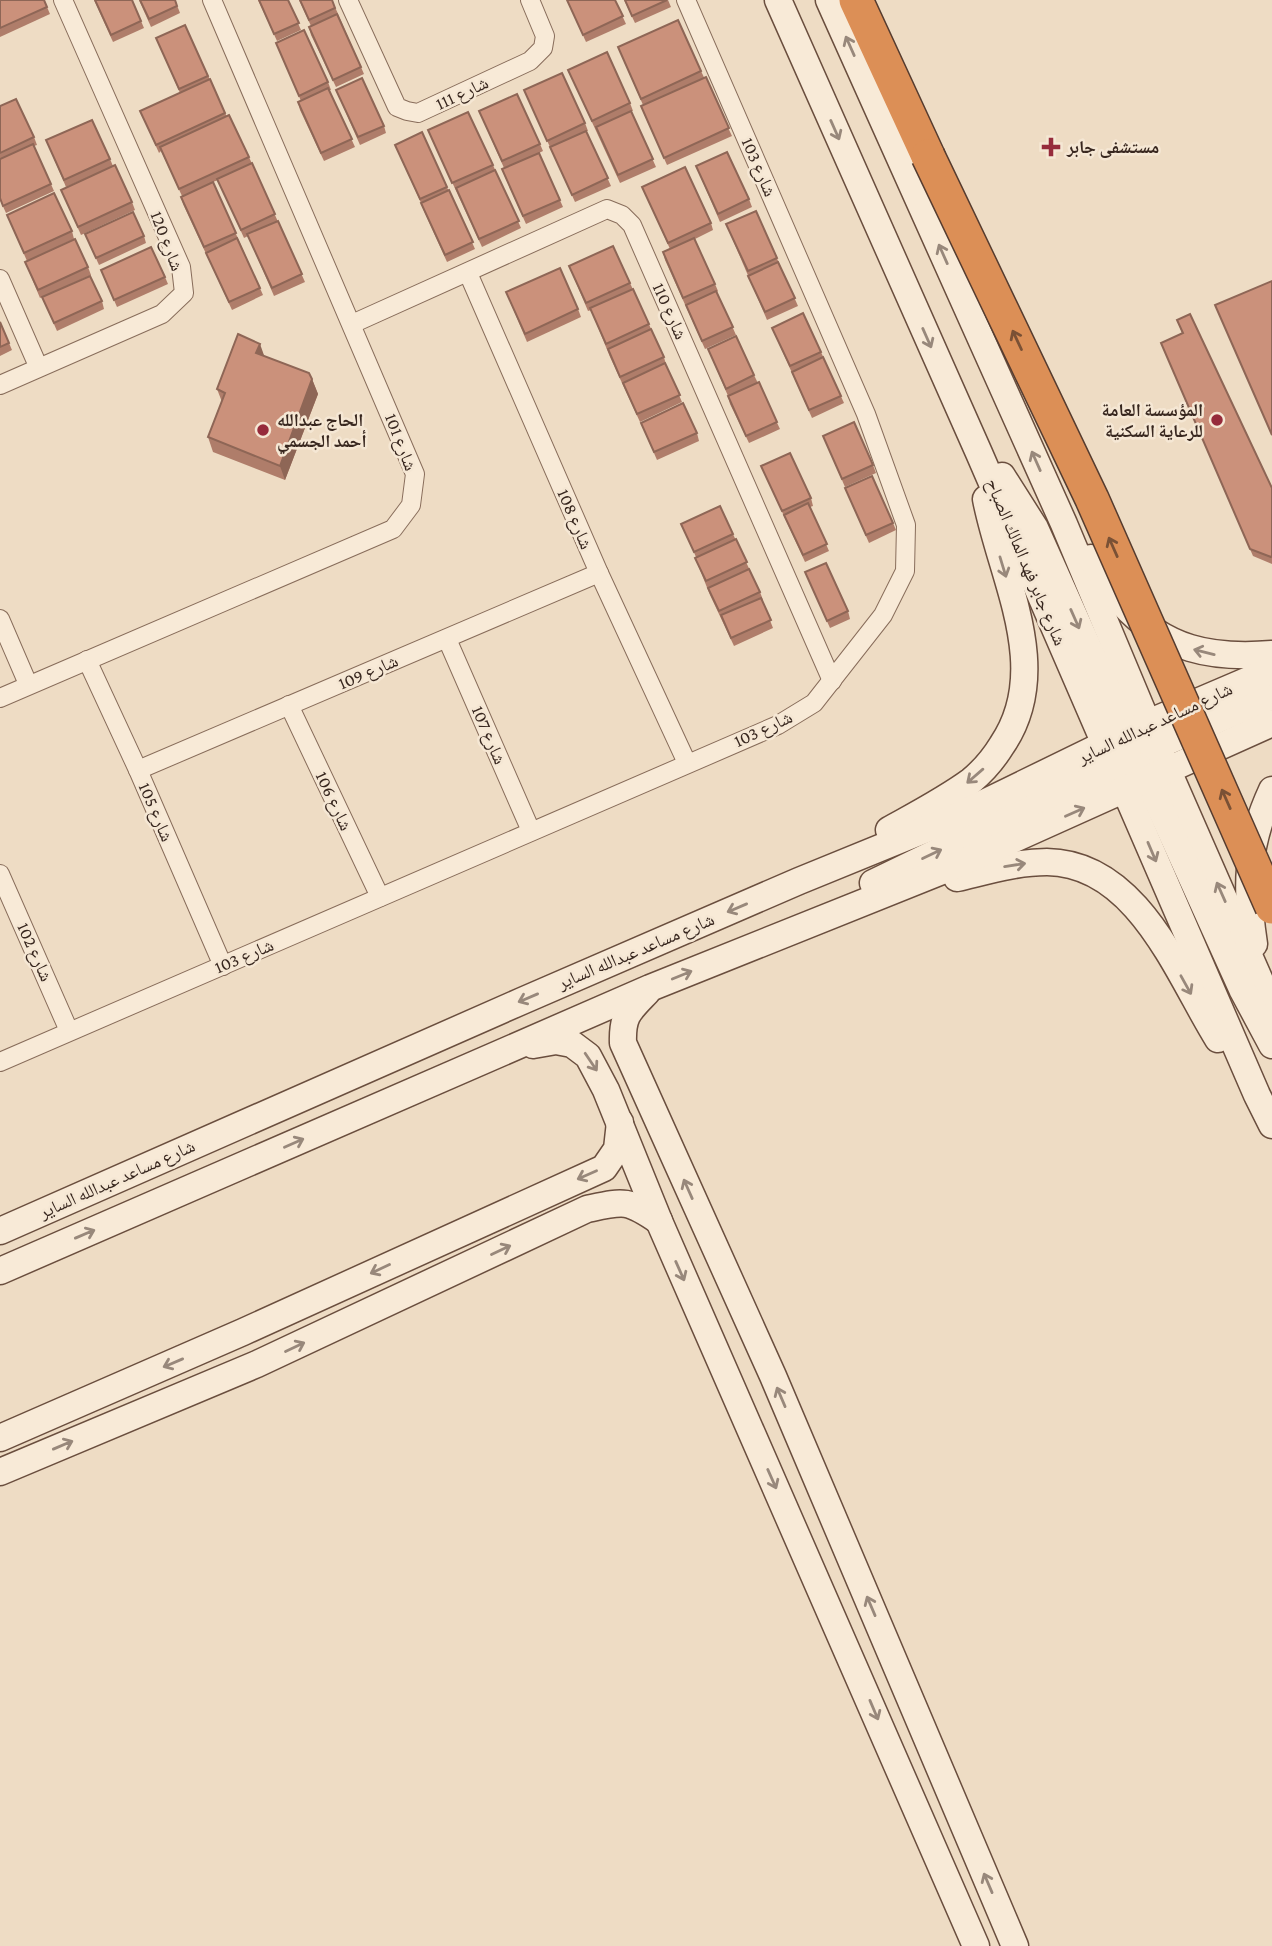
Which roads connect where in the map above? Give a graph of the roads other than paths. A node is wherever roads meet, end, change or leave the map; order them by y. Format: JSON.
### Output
{"nodes":[{"id":1,"x":63,"y":0,"type":"edge"},
{"id":2,"x":212,"y":0,"type":"edge"},
{"id":3,"x":348,"y":0,"type":"edge"},
{"id":4,"x":530,"y":0,"type":"edge"},
{"id":5,"x":686,"y":0,"type":"edge"},
{"id":6,"x":778,"y":0,"type":"edge"},
{"id":7,"x":829,"y":0,"type":"edge"},
{"id":8,"x":856,"y":0,"type":"edge"},
{"id":9,"x":468,"y":273,"type":"junction"},
{"id":10,"x":0,"y":279,"type":"edge"},
{"id":11,"x":352,"y":324,"type":"junction"},
{"id":12,"x":38,"y":366,"type":"junction"},
{"id":13,"x":0,"y":384,"type":"edge"},
{"id":14,"x":974,"y":443,"type":"junction"},
{"id":15,"x":1063,"y":524,"type":"junction"},
{"id":16,"x":599,"y":573,"type":"junction"},
{"id":17,"x":0,"y":618,"type":"edge"},
{"id":18,"x":447,"y":639,"type":"junction"},
{"id":19,"x":1272,"y":654,"type":"edge"},
{"id":20,"x":87,"y":660,"type":"junction"},
{"id":21,"x":1272,"y":670,"type":"edge"},
{"id":22,"x":832,"y":681,"type":"junction"},
{"id":23,"x":28,"y":684,"type":"junction"},
{"id":24,"x":1272,"y":696,"type":"edge"},
{"id":25,"x":0,"y":698,"type":"edge"},
{"id":26,"x":289,"y":705,"type":"junction"},
{"id":27,"x":1272,"y":723,"type":"edge"},
{"id":28,"x":1136,"y":756,"type":"junction"},
{"id":29,"x":687,"y":763,"type":"junction"},
{"id":30,"x":138,"y":770,"type":"junction"},
{"id":31,"x":1272,"y":790,"type":"edge"},
{"id":32,"x":531,"y":831,"type":"junction"},
{"id":33,"x":0,"y":874,"type":"edge"},
{"id":34,"x":799,"y":881,"type":"junction"},
{"id":35,"x":901,"y":889,"type":"junction"},
{"id":36,"x":380,"y":897,"type":"junction"},
{"id":37,"x":1272,"y":907,"type":"edge"},
{"id":38,"x":809,"y":923,"type":"junction"},
{"id":39,"x":223,"y":966,"type":"junction"},
{"id":40,"x":1258,"y":977,"type":"junction"},
{"id":41,"x":650,"y":989,"type":"junction"},
{"id":42,"x":1272,"y":1008,"type":"edge"},
{"id":43,"x":69,"y":1031,"type":"junction"},
{"id":44,"x":1272,"y":1045,"type":"edge"},
{"id":45,"x":507,"y":1050,"type":"junction"},
{"id":46,"x":0,"y":1062,"type":"edge"},
{"id":47,"x":638,"y":1077,"type":"junction"},
{"id":48,"x":607,"y":1090,"type":"junction"},
{"id":49,"x":1257,"y":1095,"type":"junction"},
{"id":50,"x":620,"y":1122,"type":"junction"},
{"id":51,"x":1272,"y":1125,"type":"edge"},
{"id":52,"x":75,"y":1197,"type":"junction"},
{"id":53,"x":0,"y":1219,"type":"edge"},
{"id":54,"x":659,"y":1221,"type":"junction"},
{"id":55,"x":0,"y":1231,"type":"edge"},
{"id":56,"x":57,"y":1247,"type":"junction"},
{"id":57,"x":0,"y":1271,"type":"edge"},
{"id":58,"x":0,"y":1291,"type":"edge"},
{"id":59,"x":243,"y":1332,"type":"junction"},
{"id":60,"x":257,"y":1364,"type":"junction"},
{"id":61,"x":67,"y":1409,"type":"junction"},
{"id":62,"x":0,"y":1422,"type":"edge"},
{"id":63,"x":0,"y":1438,"type":"edge"},
{"id":64,"x":0,"y":1472,"type":"edge"},
{"id":65,"x":892,"y":1655,"type":"junction"},
{"id":66,"x":858,"y":1672,"type":"junction"},
{"id":67,"x":976,"y":1946,"type":"edge"},
{"id":68,"x":1015,"y":1946,"type":"edge"}],
"edges":[{"from":1,"to":12,"type":"street","name":"شارع 120"},
{"from":2,"to":11,"type":"street","name":"شارع 101"},
{"from":3,"to":4,"type":"street","name":"شارع 111"},
{"from":5,"to":22,"type":"street","name":"شارع 103"},
{"from":6,"to":14,"type":"street","one_way":true},
{"from":15,"to":7,"type":"street","one_way":true},
{"from":37,"to":8,"type":"highway","one_way":true,"bridge":true},
{"from":9,"to":11,"type":"street","name":"شارع 110"},
{"from":9,"to":16,"type":"street","name":"شارع 108"},
{"from":9,"to":22,"type":"street","name":"شارع 110"},
{"from":10,"to":12,"type":"street"},
{"from":11,"to":20,"type":"street","name":"شارع 101"},
{"from":12,"to":13,"type":"street","name":"شارع 120"},
{"from":14,"to":28,"type":"street","one_way":true},
{"from":14,"to":34,"type":"street","one_way":true},
{"from":19,"to":15,"type":"street","one_way":true},
{"from":15,"to":28,"type":"street"},
{"from":16,"to":18,"type":"street","name":"شارع 109"},
{"from":16,"to":29,"type":"street","name":"شارع 108"},
{"from":17,"to":23,"type":"street"},
{"from":18,"to":26,"type":"street","name":"شارع 109"},
{"from":18,"to":32,"type":"street","name":"شارع 107"},
{"from":20,"to":23,"type":"street","name":"شارع 101"},
{"from":20,"to":30,"type":"street","name":"شارع 105"},
{"from":21,"to":28,"type":"street","name":"شارع مساعد عبدالله الساير"},
{"from":22,"to":29,"type":"street","name":"شارع 103"},
{"from":23,"to":25,"type":"street","name":"شارع 101"},
{"from":24,"to":28,"type":"street"},
{"from":26,"to":30,"type":"street","name":"شارع 109"},
{"from":26,"to":36,"type":"street","name":"شارع 106"},
{"from":27,"to":28,"type":"street","name":"شارع مساعد عبدالله الساير"},
{"from":28,"to":34,"type":"street","name":"شارع مساعد عبدالله الساير"},
{"from":35,"to":28,"type":"street","name":"شارع مساعد عبدالله الساير","one_way":true},
{"from":38,"to":28,"type":"street","one_way":true},
{"from":40,"to":28,"type":"street","one_way":true},
{"from":28,"to":44,"type":"street"},
{"from":28,"to":49,"type":"street","one_way":true},
{"from":29,"to":32,"type":"street","name":"شارع 103"},
{"from":30,"to":39,"type":"street","name":"شارع 105"},
{"from":31,"to":40,"type":"street"},
{"from":32,"to":36,"type":"street","name":"شارع 103"},
{"from":33,"to":43,"type":"street","name":"شارع 102"},
{"from":34,"to":52,"type":"street","name":"شارع مساعد عبدالله الساير","one_way":true},
{"from":35,"to":38,"type":"street","name":"شارع مساعد عبدالله الساير"},
{"from":35,"to":49,"type":"street","one_way":true},
{"from":36,"to":39,"type":"street","name":"شارع 103"},
{"from":41,"to":38,"type":"street","name":"شارع مساعد عبدالله الساير","one_way":true},
{"from":39,"to":43,"type":"street","name":"شارع 103"},
{"from":40,"to":42,"type":"street"},
{"from":41,"to":45,"type":"street","name":"شارع مساعد عبدالله الساير"},
{"from":41,"to":47,"type":"street"},
{"from":43,"to":46,"type":"street","name":"شارع 103"},
{"from":45,"to":48,"type":"street","one_way":true},
{"from":56,"to":45,"type":"street","name":"شارع مساعد عبدالله الساير","one_way":true},
{"from":47,"to":48,"type":"street"},
{"from":65,"to":47,"type":"street","one_way":true},
{"from":48,"to":50,"type":"street"},
{"from":49,"to":51,"type":"street"},
{"from":50,"to":54,"type":"street"},
{"from":50,"to":59,"type":"street","one_way":true},
{"from":52,"to":53,"type":"street"},
{"from":52,"to":55,"type":"street","name":"شارع مساعد عبدالله الساير"},
{"from":60,"to":54,"type":"street","one_way":true},
{"from":54,"to":66,"type":"street","one_way":true},
{"from":56,"to":57,"type":"street","name":"شارع مساعد عبدالله الساير"},
{"from":56,"to":58,"type":"street"},
{"from":59,"to":60,"type":"street"},
{"from":59,"to":61,"type":"street","one_way":true},
{"from":64,"to":60,"type":"street","one_way":true},
{"from":61,"to":62,"type":"street"},
{"from":61,"to":63,"type":"street"},
{"from":65,"to":66,"type":"street"},
{"from":68,"to":65,"type":"street","one_way":true},
{"from":66,"to":67,"type":"street","one_way":true}]}
